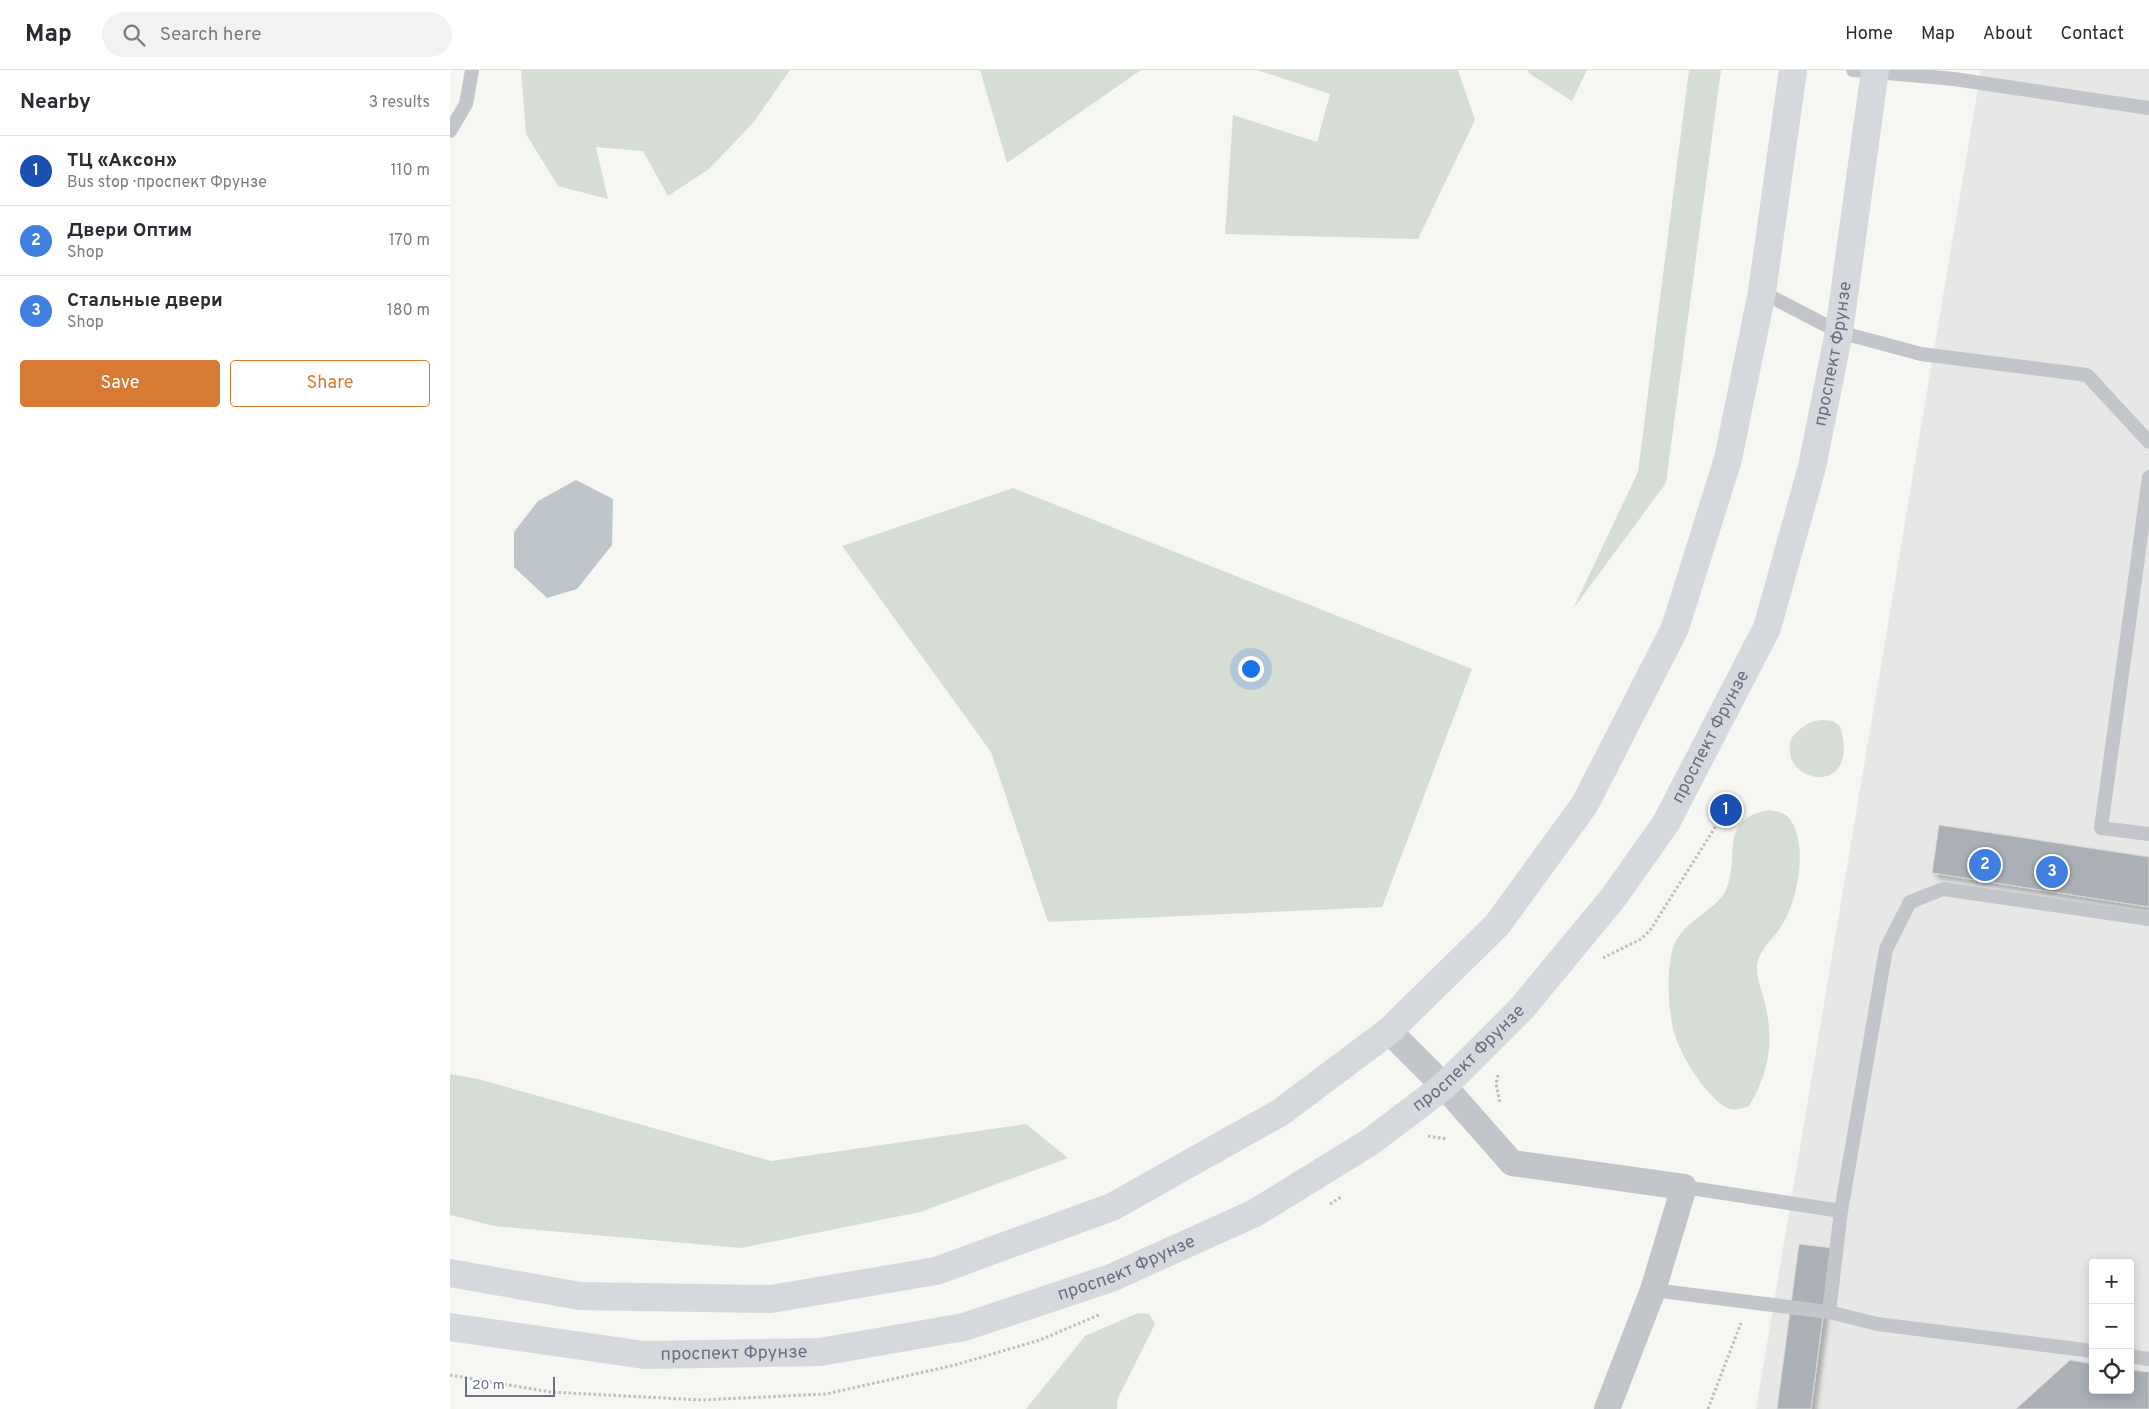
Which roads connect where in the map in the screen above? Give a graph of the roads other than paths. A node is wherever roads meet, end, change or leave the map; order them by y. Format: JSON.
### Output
{"nodes":[{"id":1,"x":472,"y":70,"type":"edge"},
{"id":2,"x":1793,"y":70,"type":"edge"},
{"id":3,"x":1867,"y":71,"type":"edge"},
{"id":4,"x":2149,"y":108,"type":"edge"},
{"id":5,"x":450,"y":131,"type":"edge"},
{"id":6,"x":1762,"y":292,"type":"junction"},
{"id":7,"x":1839,"y":332,"type":"junction"},
{"id":8,"x":2149,"y":442,"type":"edge"},
{"id":9,"x":2149,"y":477,"type":"edge"},
{"id":10,"x":2149,"y":834,"type":"edge"},
{"id":11,"x":2149,"y":919,"type":"edge"},
{"id":12,"x":1389,"y":1031,"type":"junction"},
{"id":13,"x":1444,"y":1086,"type":"junction"},
{"id":14,"x":1684,"y":1187,"type":"junction"},
{"id":15,"x":1841,"y":1211,"type":"junction"},
{"id":16,"x":450,"y":1273,"type":"edge"},
{"id":17,"x":1653,"y":1290,"type":"junction"},
{"id":18,"x":1829,"y":1312,"type":"junction"},
{"id":19,"x":450,"y":1327,"type":"edge"},
{"id":20,"x":2089,"y":1350,"type":"edge"},
{"id":21,"x":2134,"y":1357,"type":"edge"},
{"id":22,"x":2149,"y":1359,"type":"edge"},
{"id":23,"x":1607,"y":1409,"type":"edge"}],
"edges":[{"from":1,"to":5,"type":"lane"},
{"from":2,"to":6,"type":"main road"},
{"from":3,"to":4,"type":"lane"},
{"from":3,"to":7,"type":"main road","name":"проспект Фрунзе"},
{"from":6,"to":7,"type":"lane"},
{"from":6,"to":12,"type":"main road"},
{"from":7,"to":8,"type":"lane"},
{"from":7,"to":13,"type":"main road","name":"проспект Фрунзе"},
{"from":9,"to":10,"type":"lane"},
{"from":11,"to":15,"type":"lane"},
{"from":12,"to":13,"type":"street"},
{"from":12,"to":16,"type":"main road"},
{"from":13,"to":14,"type":"street"},
{"from":13,"to":19,"type":"main road","name":"проспект Фрунзе"},
{"from":14,"to":15,"type":"lane"},
{"from":14,"to":17,"type":"street"},
{"from":15,"to":18,"type":"lane"},
{"from":17,"to":18,"type":"lane"},
{"from":17,"to":23,"type":"street"},
{"from":18,"to":20,"type":"lane"},
{"from":21,"to":22,"type":"lane"}]}
